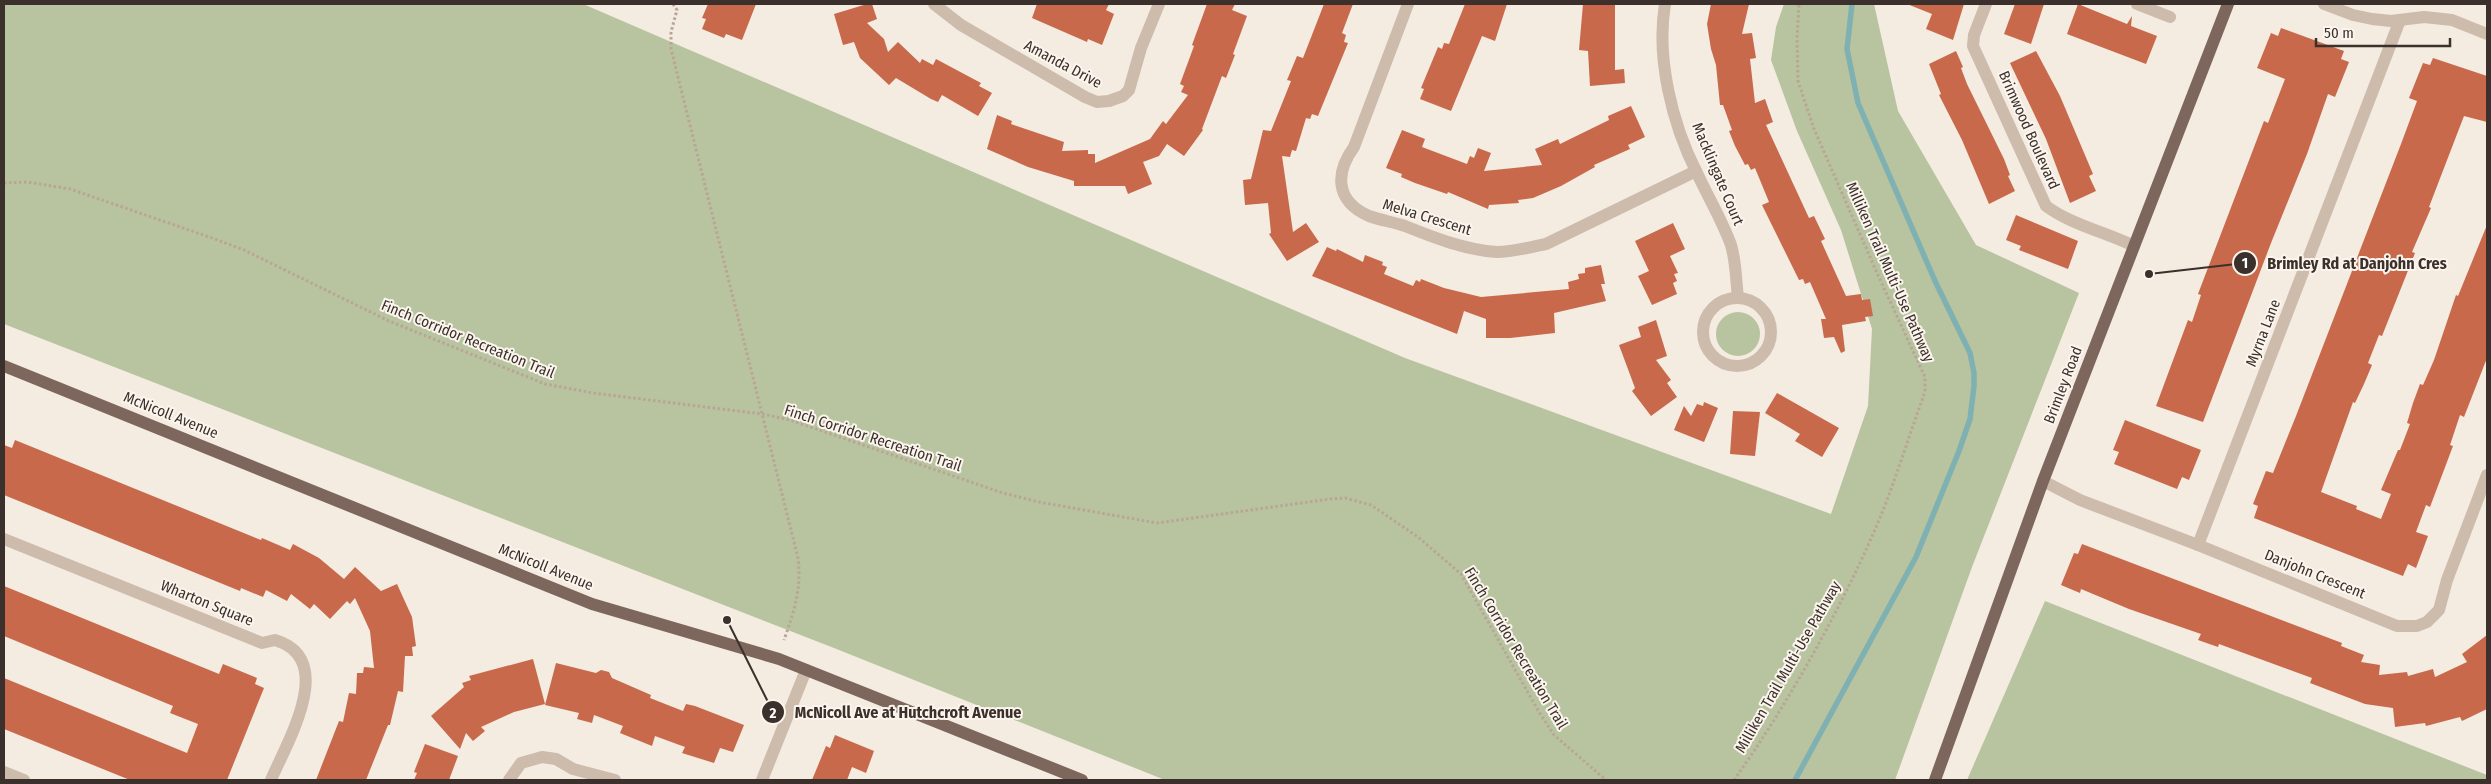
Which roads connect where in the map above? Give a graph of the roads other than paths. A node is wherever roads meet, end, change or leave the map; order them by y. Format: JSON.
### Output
{"nodes":[{"id":1,"x":934,"y":4,"type":"edge"},
{"id":2,"x":1159,"y":4,"type":"edge"},
{"id":3,"x":1408,"y":4,"type":"edge"},
{"id":4,"x":1665,"y":4,"type":"edge"},
{"id":5,"x":1986,"y":4,"type":"edge"},
{"id":6,"x":2137,"y":4,"type":"edge"},
{"id":7,"x":2228,"y":4,"type":"edge"},
{"id":8,"x":2324,"y":4,"type":"edge"},
{"id":9,"x":2170,"y":17,"type":"dead end"},
{"id":10,"x":2400,"y":20,"type":"junction"},
{"id":11,"x":2487,"y":34,"type":"edge"},
{"id":12,"x":1696,"y":171,"type":"junction"},
{"id":13,"x":2134,"y":246,"type":"junction"},
{"id":14,"x":1738,"y":298,"type":"junction"},
{"id":15,"x":4,"y":366,"type":"edge"},
{"id":16,"x":2487,"y":475,"type":"edge"},
{"id":17,"x":2043,"y":481,"type":"junction"},
{"id":18,"x":4,"y":539,"type":"edge"},
{"id":19,"x":2198,"y":545,"type":"junction"},
{"id":20,"x":806,"y":670,"type":"junction"},
{"id":21,"x":4,"y":772,"type":"edge"},
{"id":22,"x":24,"y":780,"type":"edge"},
{"id":23,"x":271,"y":780,"type":"edge"},
{"id":24,"x":509,"y":780,"type":"edge"},
{"id":25,"x":615,"y":780,"type":"edge"},
{"id":26,"x":762,"y":780,"type":"edge"},
{"id":27,"x":1082,"y":780,"type":"edge"},
{"id":28,"x":1935,"y":780,"type":"edge"}],
"edges":[{"from":1,"to":2,"type":"street","name":"Amanda Drive"},
{"from":3,"to":12,"type":"street","name":"Melva Crescent"},
{"from":4,"to":12,"type":"street","name":"Macklingate Court"},
{"from":5,"to":13,"type":"street","name":"Brimwood Boulevard"},
{"from":6,"to":9,"type":"street"},
{"from":7,"to":13,"type":"main road","name":"Brimley Road"},
{"from":8,"to":10,"type":"street"},
{"from":10,"to":11,"type":"street"},
{"from":10,"to":19,"type":"street","name":"Myrna Lane"},
{"from":12,"to":14,"type":"street","name":"Macklingate Court"},
{"from":13,"to":17,"type":"main road","name":"Brimley Road"},
{"from":14,"to":14,"type":"street"},
{"from":15,"to":20,"type":"main road","name":"McNicoll Avenue"},
{"from":16,"to":19,"type":"street","name":"Danjohn Crescent"},
{"from":17,"to":19,"type":"street","name":"Danjohn Crescent"},
{"from":17,"to":28,"type":"main road","name":"Brimley Road"},
{"from":18,"to":23,"type":"street","name":"Wharton Square"},
{"from":20,"to":26,"type":"street"},
{"from":20,"to":27,"type":"main road","name":"McNicoll Avenue"},
{"from":21,"to":22,"type":"street"},
{"from":24,"to":25,"type":"street"}]}
